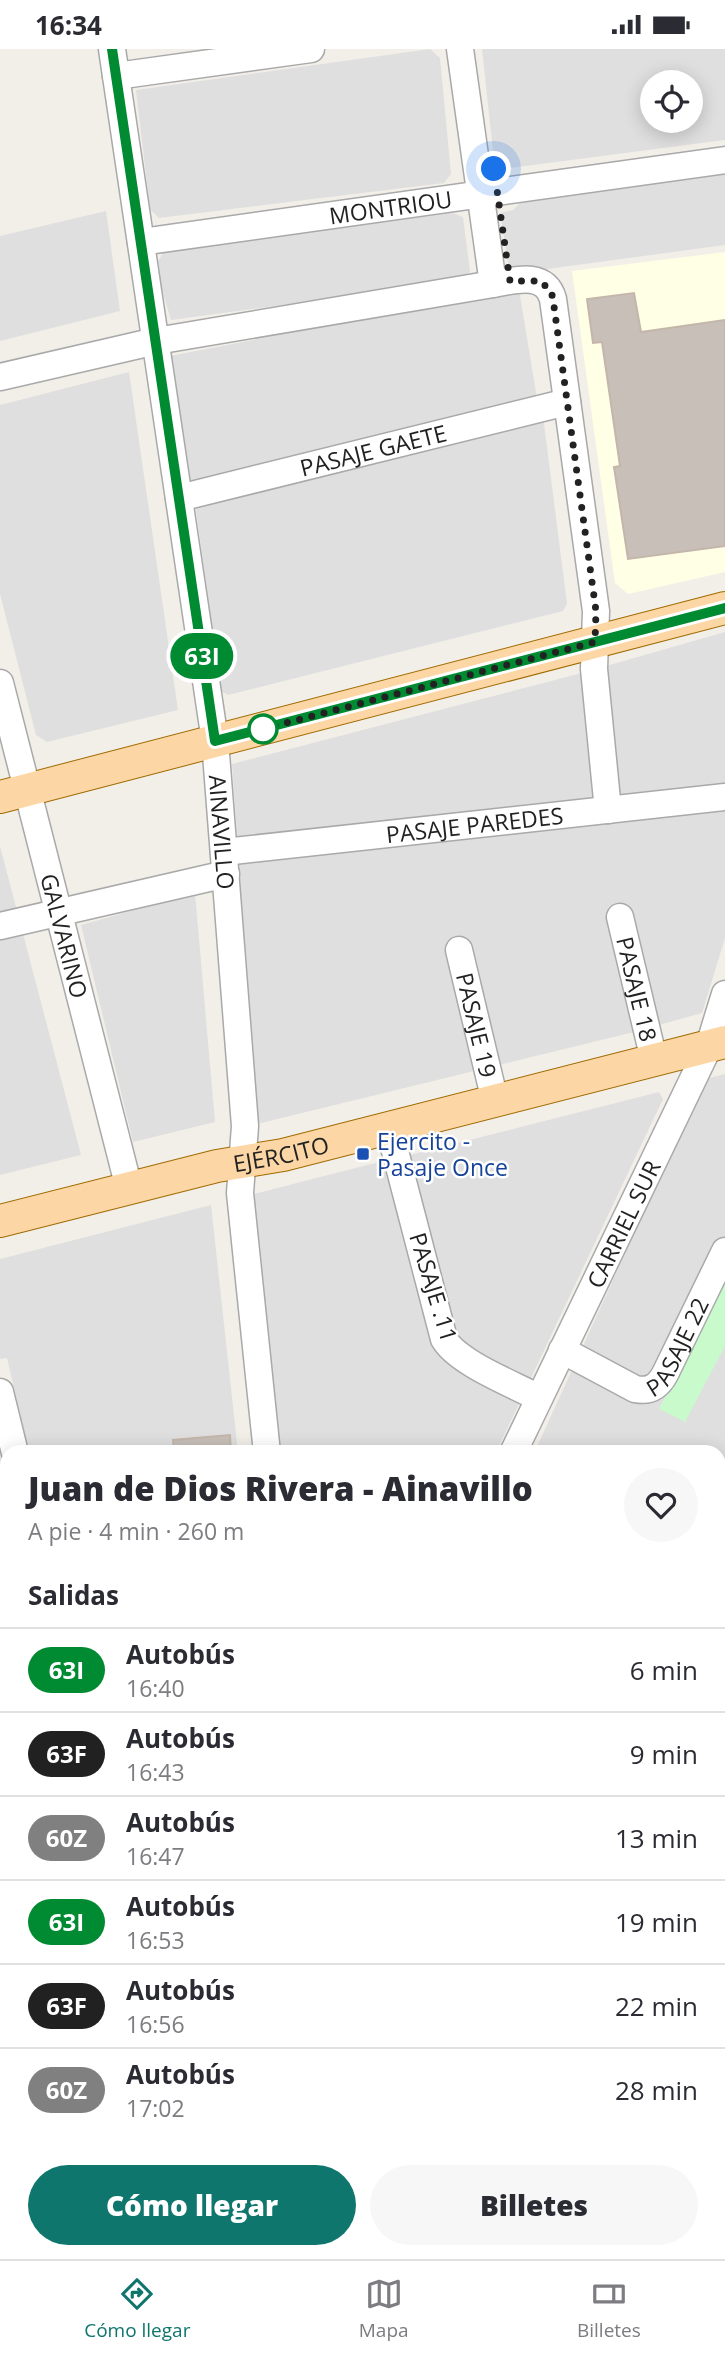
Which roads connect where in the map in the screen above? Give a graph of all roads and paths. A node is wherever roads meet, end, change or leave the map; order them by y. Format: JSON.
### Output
{"nodes":[{"id":1,"x":112,"y":49,"type":"edge"},
{"id":2,"x":311,"y":49,"type":"edge"},
{"id":3,"x":460,"y":49,"type":"edge"},
{"id":4,"x":477,"y":49,"type":"edge"},
{"id":5,"x":116,"y":76,"type":"junction"},
{"id":6,"x":725,"y":160,"type":"edge"},
{"id":7,"x":489,"y":194,"type":"junction"},
{"id":8,"x":141,"y":243,"type":"junction"},
{"id":9,"x":502,"y":283,"type":"junction"},
{"id":10,"x":156,"y":341,"type":"junction"},
{"id":11,"x":0,"y":377,"type":"edge"},
{"id":12,"x":567,"y":402,"type":"junction"},
{"id":13,"x":179,"y":498,"type":"junction"},
{"id":14,"x":725,"y":608,"type":"edge"},
{"id":15,"x":595,"y":642,"type":"junction"},
{"id":16,"x":0,"y":684,"type":"edge"},
{"id":17,"x":215,"y":741,"type":"junction"},
{"id":18,"x":14,"y":794,"type":"edge"},
{"id":19,"x":725,"y":797,"type":"edge"},
{"id":20,"x":608,"y":810,"type":"junction"},
{"id":21,"x":225,"y":863,"type":"junction"},
{"id":22,"x":58,"y":913,"type":"junction"},
{"id":23,"x":620,"y":917,"type":"dead end"},
{"id":24,"x":0,"y":926,"type":"edge"},
{"id":25,"x":459,"y":950,"type":"dead end"},
{"id":26,"x":725,"y":994,"type":"edge"},
{"id":27,"x":717,"y":1044,"type":"edge"},
{"id":28,"x":654,"y":1060,"type":"junction"},
{"id":29,"x":495,"y":1101,"type":"junction"},
{"id":30,"x":390,"y":1128,"type":"junction"},
{"id":31,"x":242,"y":1161,"type":"junction"},
{"id":32,"x":129,"y":1188,"type":"junction"},
{"id":33,"x":0,"y":1221,"type":"edge"},
{"id":34,"x":725,"y":1251,"type":"edge"},
{"id":35,"x":562,"y":1350,"type":"junction"},
{"id":36,"x":0,"y":1392,"type":"edge"},
{"id":37,"x":539,"y":1398,"type":"junction"},
{"id":38,"x":13,"y":1445,"type":"edge"},
{"id":39,"x":266,"y":1445,"type":"edge"},
{"id":40,"x":517,"y":1445,"type":"edge"}],
"edges":[{"from":1,"to":5,"type":"street","name":"AINAVILLO"},
{"from":2,"to":5,"type":"street"},
{"from":3,"to":7,"type":"street"},
{"from":4,"to":7,"type":"street"},
{"from":5,"to":8,"type":"street","name":"AINAVILLO"},
{"from":6,"to":7,"type":"street","name":"MONTRIOU"},
{"from":7,"to":8,"type":"street","name":"MONTRIOU"},
{"from":7,"to":9,"type":"street"},
{"from":8,"to":10,"type":"street","name":"AINAVILLO"},
{"from":9,"to":10,"type":"street"},
{"from":9,"to":12,"type":"street"},
{"from":10,"to":11,"type":"street"},
{"from":10,"to":13,"type":"street","name":"AINAVILLO"},
{"from":12,"to":13,"type":"street","name":"PASAJE GAETE"},
{"from":12,"to":15,"type":"street"},
{"from":13,"to":17,"type":"street","name":"AINAVILLO"},
{"from":14,"to":15,"type":"main road"},
{"from":15,"to":17,"type":"main road"},
{"from":15,"to":20,"type":"street"},
{"from":16,"to":18,"type":"street","name":"GALVARINO"},
{"from":17,"to":18,"type":"main road"},
{"from":17,"to":21,"type":"street","name":"AINAVILLO"},
{"from":18,"to":22,"type":"street","name":"GALVARINO"},
{"from":19,"to":20,"type":"street","name":"PASAJE PAREDES"},
{"from":20,"to":21,"type":"street","name":"PASAJE PAREDES"},
{"from":21,"to":22,"type":"street","name":"PASAJE PAREDES"},
{"from":21,"to":31,"type":"street","name":"AINAVILLO"},
{"from":22,"to":24,"type":"street","name":"PASAJE PAREDES"},
{"from":22,"to":32,"type":"street","name":"GALVARINO"},
{"from":23,"to":28,"type":"street","name":"PASAJE 18"},
{"from":25,"to":29,"type":"street","name":"PASAJE 19"},
{"from":26,"to":27,"type":"street","name":"CARRIEL SUR"},
{"from":27,"to":28,"type":"main road","name":"EJÉRCITO"},
{"from":27,"to":35,"type":"street","name":"CARRIEL SUR"},
{"from":28,"to":29,"type":"main road","name":"EJÉRCITO"},
{"from":29,"to":30,"type":"main road","name":"EJÉRCITO"},
{"from":30,"to":31,"type":"main road","name":"EJÉRCITO"},
{"from":30,"to":37,"type":"street","name":"PASAJE .11"},
{"from":31,"to":32,"type":"main road","name":"EJÉRCITO"},
{"from":31,"to":39,"type":"street","name":"AINAVILLO"},
{"from":32,"to":33,"type":"main road","name":"EJÉRCITO"},
{"from":34,"to":35,"type":"street","name":"PASAJE 22"},
{"from":35,"to":37,"type":"street","name":"CARRIEL SUR"},
{"from":36,"to":38,"type":"street"},
{"from":37,"to":40,"type":"street","name":"CARRIEL SUR"}]}
